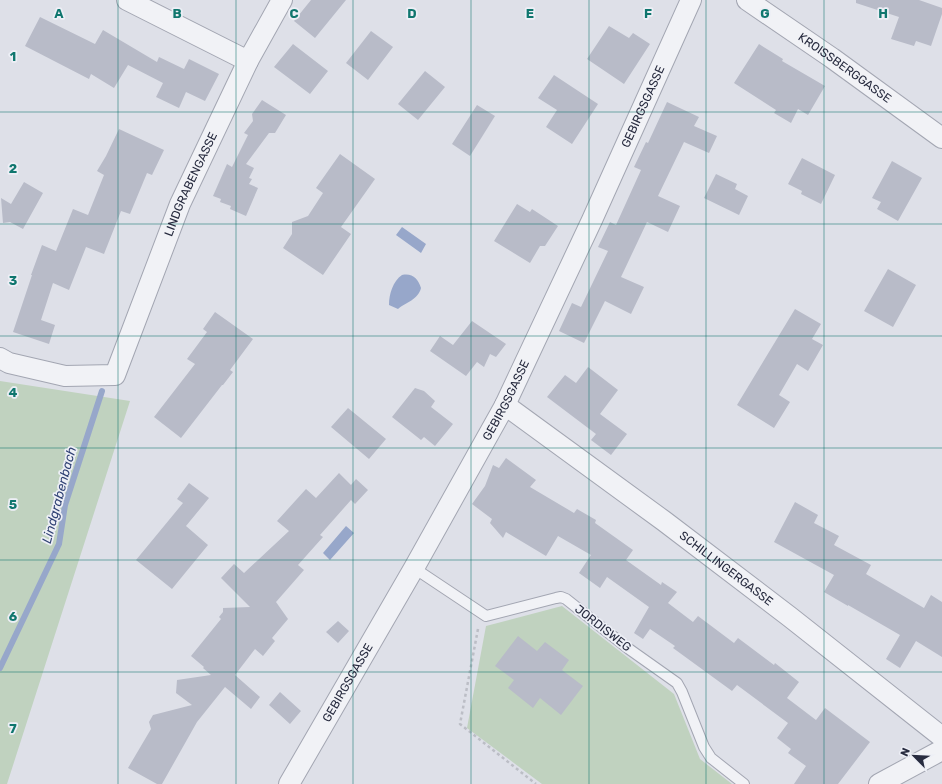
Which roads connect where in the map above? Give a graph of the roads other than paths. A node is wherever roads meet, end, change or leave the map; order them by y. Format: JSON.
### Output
{"nodes":[{"id":1,"x":127,"y":0,"type":"edge"},
{"id":2,"x":282,"y":0,"type":"edge"},
{"id":3,"x":692,"y":0,"type":"edge"},
{"id":4,"x":747,"y":0,"type":"edge"},
{"id":5,"x":248,"y":61,"type":"junction"},
{"id":6,"x":942,"y":138,"type":"edge"},
{"id":7,"x":0,"y":358,"type":"edge"},
{"id":8,"x":505,"y":405,"type":"junction"},
{"id":9,"x":414,"y":568,"type":"junction"},
{"id":10,"x":942,"y":737,"type":"edge"},
{"id":11,"x":942,"y":750,"type":"edge"},
{"id":12,"x":289,"y":784,"type":"edge"},
{"id":13,"x":744,"y":784,"type":"edge"},
{"id":14,"x":879,"y":784,"type":"edge"}],
"edges":[{"from":1,"to":5,"type":"street"},
{"from":2,"to":5,"type":"street","name":"LINDGRABENGASSE"},
{"from":3,"to":8,"type":"street","name":"GEBIRGSGASSE"},
{"from":4,"to":6,"type":"street","name":"KROISSBERGGASSE"},
{"from":5,"to":7,"type":"street","name":"LINDGRABENGASSE"},
{"from":8,"to":9,"type":"street","name":"GEBIRGSGASSE"},
{"from":8,"to":10,"type":"street","name":"SCHILLINGERGASSE"},
{"from":9,"to":12,"type":"street","name":"GEBIRGSGASSE"},
{"from":9,"to":13,"type":"lane","name":"JORDISWEG"},
{"from":11,"to":14,"type":"street"}]}
